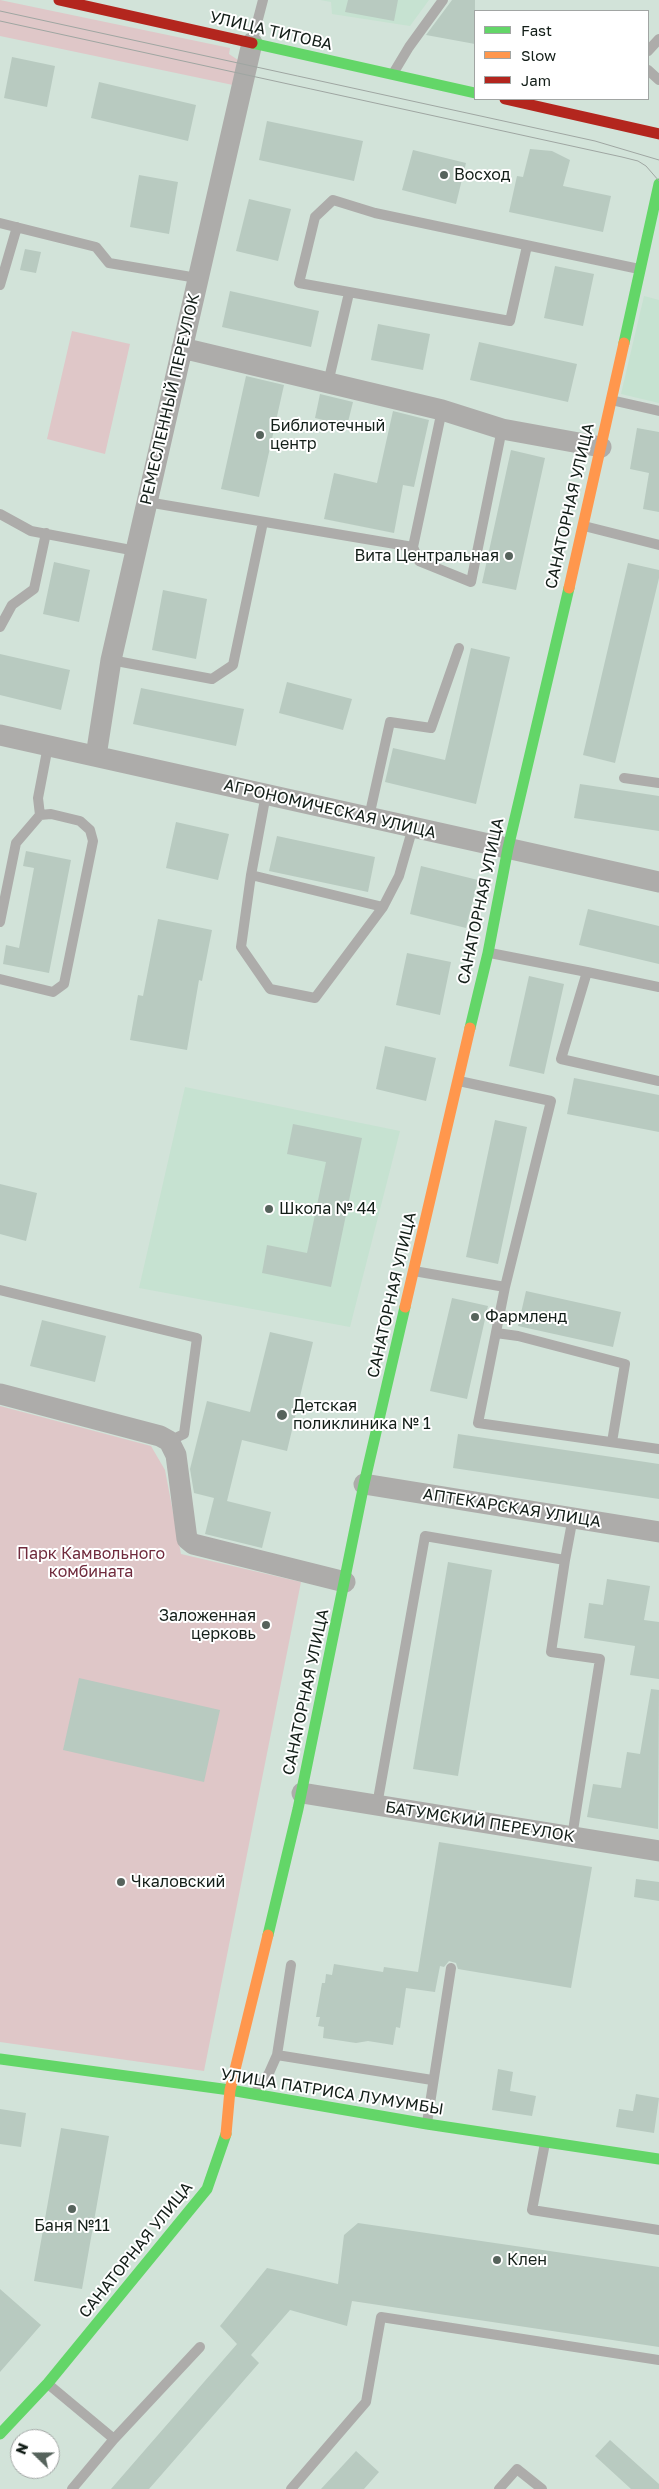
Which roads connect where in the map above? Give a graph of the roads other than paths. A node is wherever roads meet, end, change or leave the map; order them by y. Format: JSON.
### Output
{"nodes":[{"id":1,"x":59,"y":0,"type":"edge"},
{"id":2,"x":263,"y":0,"type":"edge"},
{"id":3,"x":443,"y":0,"type":"edge"},
{"id":4,"x":659,"y":39,"type":"edge"},
{"id":5,"x":252,"y":43,"type":"junction"},
{"id":6,"x":649,"y":50,"type":"edge"},
{"id":7,"x":649,"y":71,"type":"edge"},
{"id":8,"x":392,"y":75,"type":"junction"},
{"id":9,"x":659,"y":80,"type":"edge"},
{"id":10,"x":474,"y":92,"type":"edge"},
{"id":11,"x":509,"y":100,"type":"edge"},
{"id":12,"x":659,"y":134,"type":"edge"},
{"id":13,"x":659,"y":184,"type":"edge"},
{"id":14,"x":0,"y":223,"type":"edge"},
{"id":15,"x":17,"y":227,"type":"junction"},
{"id":16,"x":527,"y":246,"type":"junction"},
{"id":17,"x":640,"y":270,"type":"junction"},
{"id":18,"x":197,"y":278,"type":"junction"},
{"id":19,"x":0,"y":285,"type":"edge"},
{"id":20,"x":349,"y":293,"type":"junction"},
{"id":21,"x":182,"y":348,"type":"junction"},
{"id":22,"x":328,"y":383,"type":"junction"},
{"id":23,"x":610,"y":400,"type":"junction"},
{"id":24,"x":442,"y":410,"type":"junction"},
{"id":25,"x":659,"y":411,"type":"edge"},
{"id":26,"x":502,"y":429,"type":"junction"},
{"id":27,"x":601,"y":446,"type":"junction"},
{"id":28,"x":147,"y":502,"type":"junction"},
{"id":29,"x":0,"y":514,"type":"edge"},
{"id":30,"x":263,"y":522,"type":"junction"},
{"id":31,"x":583,"y":526,"type":"junction"},
{"id":32,"x":46,"y":533,"type":"junction"},
{"id":33,"x":659,"y":545,"type":"edge"},
{"id":34,"x":413,"y":547,"type":"junction"},
{"id":35,"x":136,"y":551,"type":"junction"},
{"id":36,"x":0,"y":627,"type":"edge"},
{"id":37,"x":460,"y":648,"type":"dead end"},
{"id":38,"x":111,"y":660,"type":"junction"},
{"id":39,"x":0,"y":735,"type":"edge"},
{"id":40,"x":48,"y":746,"type":"junction"},
{"id":41,"x":96,"y":756,"type":"junction"},
{"id":42,"x":624,"y":778,"type":"dead end"},
{"id":43,"x":659,"y":783,"type":"edge"},
{"id":44,"x":266,"y":794,"type":"junction"},
{"id":45,"x":40,"y":815,"type":"junction"},
{"id":46,"x":369,"y":817,"type":"junction"},
{"id":47,"x":413,"y":827,"type":"junction"},
{"id":48,"x":508,"y":848,"type":"junction"},
{"id":49,"x":251,"y":875,"type":"junction"},
{"id":50,"x":659,"y":882,"type":"edge"},
{"id":51,"x":383,"y":907,"type":"junction"},
{"id":52,"x":0,"y":922,"type":"edge"},
{"id":53,"x":488,"y":953,"type":"junction"},
{"id":54,"x":587,"y":972,"type":"junction"},
{"id":55,"x":0,"y":979,"type":"edge"},
{"id":56,"x":659,"y":987,"type":"edge"},
{"id":57,"x":659,"y":1080,"type":"edge"},
{"id":58,"x":458,"y":1081,"type":"junction"},
{"id":59,"x":414,"y":1271,"type":"junction"},
{"id":60,"x":505,"y":1287,"type":"junction"},
{"id":61,"x":0,"y":1290,"type":"edge"},
{"id":62,"x":496,"y":1333,"type":"junction"},
{"id":63,"x":0,"y":1394,"type":"edge"},
{"id":64,"x":169,"y":1441,"type":"junction"},
{"id":65,"x":612,"y":1442,"type":"junction"},
{"id":66,"x":659,"y":1449,"type":"edge"},
{"id":67,"x":364,"y":1484,"type":"junction"},
{"id":68,"x":573,"y":1518,"type":"junction"},
{"id":69,"x":659,"y":1532,"type":"edge"},
{"id":70,"x":566,"y":1560,"type":"junction"},
{"id":71,"x":345,"y":1582,"type":"junction"},
{"id":72,"x":302,"y":1793,"type":"junction"},
{"id":73,"x":377,"y":1806,"type":"junction"},
{"id":74,"x":572,"y":1837,"type":"junction"},
{"id":75,"x":659,"y":1851,"type":"edge"},
{"id":76,"x":292,"y":1965,"type":"dead end"},
{"id":77,"x":451,"y":1968,"type":"dead end"},
{"id":78,"x":277,"y":2055,"type":"junction"},
{"id":79,"x":0,"y":2059,"type":"edge"},
{"id":80,"x":432,"y":2080,"type":"junction"},
{"id":81,"x":230,"y":2090,"type":"junction"},
{"id":82,"x":254,"y":2094,"type":"junction"},
{"id":83,"x":426,"y":2124,"type":"junction"},
{"id":84,"x":545,"y":2142,"type":"junction"},
{"id":85,"x":659,"y":2159,"type":"edge"},
{"id":86,"x":659,"y":2230,"type":"edge"},
{"id":87,"x":200,"y":2347,"type":"dead end"},
{"id":88,"x":659,"y":2360,"type":"edge"},
{"id":89,"x":48,"y":2383,"type":"junction"},
{"id":90,"x":0,"y":2434,"type":"edge"},
{"id":91,"x":114,"y":2439,"type":"junction"},
{"id":92,"x":72,"y":2489,"type":"edge"},
{"id":93,"x":291,"y":2489,"type":"edge"},
{"id":94,"x":499,"y":2489,"type":"edge"},
{"id":95,"x":542,"y":2489,"type":"edge"}],
"edges":[{"from":1,"to":5,"type":"street","name":"УЛИЦА ТИТОВА"},
{"from":2,"to":5,"type":"lane"},
{"from":3,"to":8,"type":"lane"},
{"from":4,"to":6,"type":"lane"},
{"from":5,"to":8,"type":"street","name":"УЛИЦА ТИТОВА"},
{"from":5,"to":18,"type":"street","name":"РЕМЕСЛЕННЫЙ ПЕРЕУЛОК"},
{"from":7,"to":9,"type":"lane"},
{"from":8,"to":10,"type":"street","name":"УЛИЦА ТИТОВА"},
{"from":11,"to":12,"type":"street"},
{"from":13,"to":17,"type":"street","name":"САНАТОРНАЯ УЛИЦА"},
{"from":14,"to":15,"type":"lane"},
{"from":15,"to":18,"type":"lane"},
{"from":15,"to":19,"type":"lane"},
{"from":16,"to":17,"type":"lane"},
{"from":16,"to":20,"type":"lane"},
{"from":16,"to":20,"type":"lane"},
{"from":17,"to":23,"type":"street","name":"САНАТОРНАЯ УЛИЦА"},
{"from":18,"to":21,"type":"street","name":"РЕМЕСЛЕННЫЙ ПЕРЕУЛОК"},
{"from":20,"to":22,"type":"lane"},
{"from":21,"to":22,"type":"street"},
{"from":21,"to":28,"type":"street","name":"РЕМЕСЛЕННЫЙ ПЕРЕУЛОК"},
{"from":22,"to":24,"type":"street"},
{"from":23,"to":25,"type":"lane"},
{"from":23,"to":27,"type":"street","name":"САНАТОРНАЯ УЛИЦА"},
{"from":24,"to":26,"type":"street"},
{"from":24,"to":34,"type":"lane"},
{"from":26,"to":27,"type":"street"},
{"from":26,"to":34,"type":"lane"},
{"from":27,"to":31,"type":"street","name":"САНАТОРНАЯ УЛИЦА"},
{"from":28,"to":30,"type":"lane"},
{"from":28,"to":35,"type":"street","name":"РЕМЕСЛЕННЫЙ ПЕРЕУЛОК"},
{"from":29,"to":32,"type":"lane"},
{"from":30,"to":34,"type":"lane"},
{"from":30,"to":38,"type":"lane"},
{"from":31,"to":33,"type":"lane"},
{"from":31,"to":48,"type":"street","name":"САНАТОРНАЯ УЛИЦА"},
{"from":32,"to":35,"type":"lane"},
{"from":32,"to":36,"type":"lane"},
{"from":35,"to":38,"type":"street","name":"РЕМЕСЛЕННЫЙ ПЕРЕУЛОК"},
{"from":37,"to":46,"type":"lane"},
{"from":38,"to":41,"type":"street","name":"РЕМЕСЛЕННЫЙ ПЕРЕУЛОК"},
{"from":39,"to":40,"type":"street","name":"АГРОНОМИЧЕСКАЯ УЛИЦА"},
{"from":40,"to":41,"type":"street","name":"АГРОНОМИЧЕСКАЯ УЛИЦА"},
{"from":40,"to":45,"type":"lane"},
{"from":41,"to":44,"type":"street","name":"АГРОНОМИЧЕСКАЯ УЛИЦА"},
{"from":42,"to":43,"type":"lane"},
{"from":44,"to":46,"type":"street","name":"АГРОНОМИЧЕСКАЯ УЛИЦА"},
{"from":44,"to":49,"type":"lane"},
{"from":45,"to":52,"type":"lane"},
{"from":45,"to":55,"type":"lane"},
{"from":46,"to":47,"type":"street","name":"АГРОНОМИЧЕСКАЯ УЛИЦА"},
{"from":47,"to":48,"type":"street","name":"АГРОНОМИЧЕСКАЯ УЛИЦА"},
{"from":47,"to":51,"type":"lane"},
{"from":48,"to":50,"type":"street","name":"АГРОНОМИЧЕСКАЯ УЛИЦА"},
{"from":48,"to":53,"type":"street","name":"САНАТОРНАЯ УЛИЦА"},
{"from":49,"to":51,"type":"lane"},
{"from":49,"to":51,"type":"lane"},
{"from":53,"to":54,"type":"lane"},
{"from":53,"to":58,"type":"street","name":"САНАТОРНАЯ УЛИЦА"},
{"from":54,"to":56,"type":"lane"},
{"from":54,"to":57,"type":"lane"},
{"from":58,"to":59,"type":"street","name":"САНАТОРНАЯ УЛИЦА"},
{"from":58,"to":60,"type":"lane"},
{"from":59,"to":60,"type":"lane"},
{"from":59,"to":67,"type":"street","name":"САНАТОРНАЯ УЛИЦА"},
{"from":60,"to":62,"type":"lane"},
{"from":61,"to":64,"type":"lane"},
{"from":62,"to":65,"type":"lane"},
{"from":62,"to":65,"type":"lane"},
{"from":63,"to":64,"type":"street"},
{"from":64,"to":71,"type":"street"},
{"from":65,"to":66,"type":"lane"},
{"from":67,"to":68,"type":"street","name":"АПТЕКАРСКАЯ УЛИЦА"},
{"from":67,"to":71,"type":"street","name":"САНАТОРНАЯ УЛИЦА"},
{"from":68,"to":69,"type":"street","name":"АПТЕКАРСКАЯ УЛИЦА"},
{"from":68,"to":70,"type":"lane"},
{"from":70,"to":73,"type":"lane"},
{"from":70,"to":74,"type":"lane"},
{"from":71,"to":72,"type":"street","name":"САНАТОРНАЯ УЛИЦА"},
{"from":72,"to":73,"type":"street","name":"БАТУМСКИЙ ПЕРЕУЛОК"},
{"from":72,"to":81,"type":"street","name":"САНАТОРНАЯ УЛИЦА"},
{"from":73,"to":74,"type":"street","name":"БАТУМСКИЙ ПЕРЕУЛОК"},
{"from":74,"to":75,"type":"street","name":"БАТУМСКИЙ ПЕРЕУЛОК"},
{"from":76,"to":78,"type":"lane"},
{"from":77,"to":80,"type":"lane"},
{"from":78,"to":80,"type":"lane"},
{"from":78,"to":82,"type":"lane"},
{"from":79,"to":81,"type":"street","name":"УЛИЦА ПАТРИСА ЛУМУМБЫ"},
{"from":80,"to":83,"type":"lane"},
{"from":81,"to":82,"type":"street","name":"УЛИЦА ПАТРИСА ЛУМУМБЫ"},
{"from":81,"to":89,"type":"street","name":"САНАТОРНАЯ УЛИЦА"},
{"from":82,"to":83,"type":"street","name":"УЛИЦА ПАТРИСА ЛУМУМБЫ"},
{"from":83,"to":84,"type":"street","name":"УЛИЦА ПАТРИСА ЛУМУМБЫ"},
{"from":84,"to":85,"type":"street","name":"УЛИЦА ПАТРИСА ЛУМУМБЫ"},
{"from":84,"to":86,"type":"lane"},
{"from":87,"to":91,"type":"lane"},
{"from":88,"to":93,"type":"lane"},
{"from":89,"to":90,"type":"street","name":"САНАТОРНАЯ УЛИЦА"},
{"from":89,"to":91,"type":"lane"},
{"from":91,"to":92,"type":"lane"},
{"from":94,"to":95,"type":"lane"}]}
